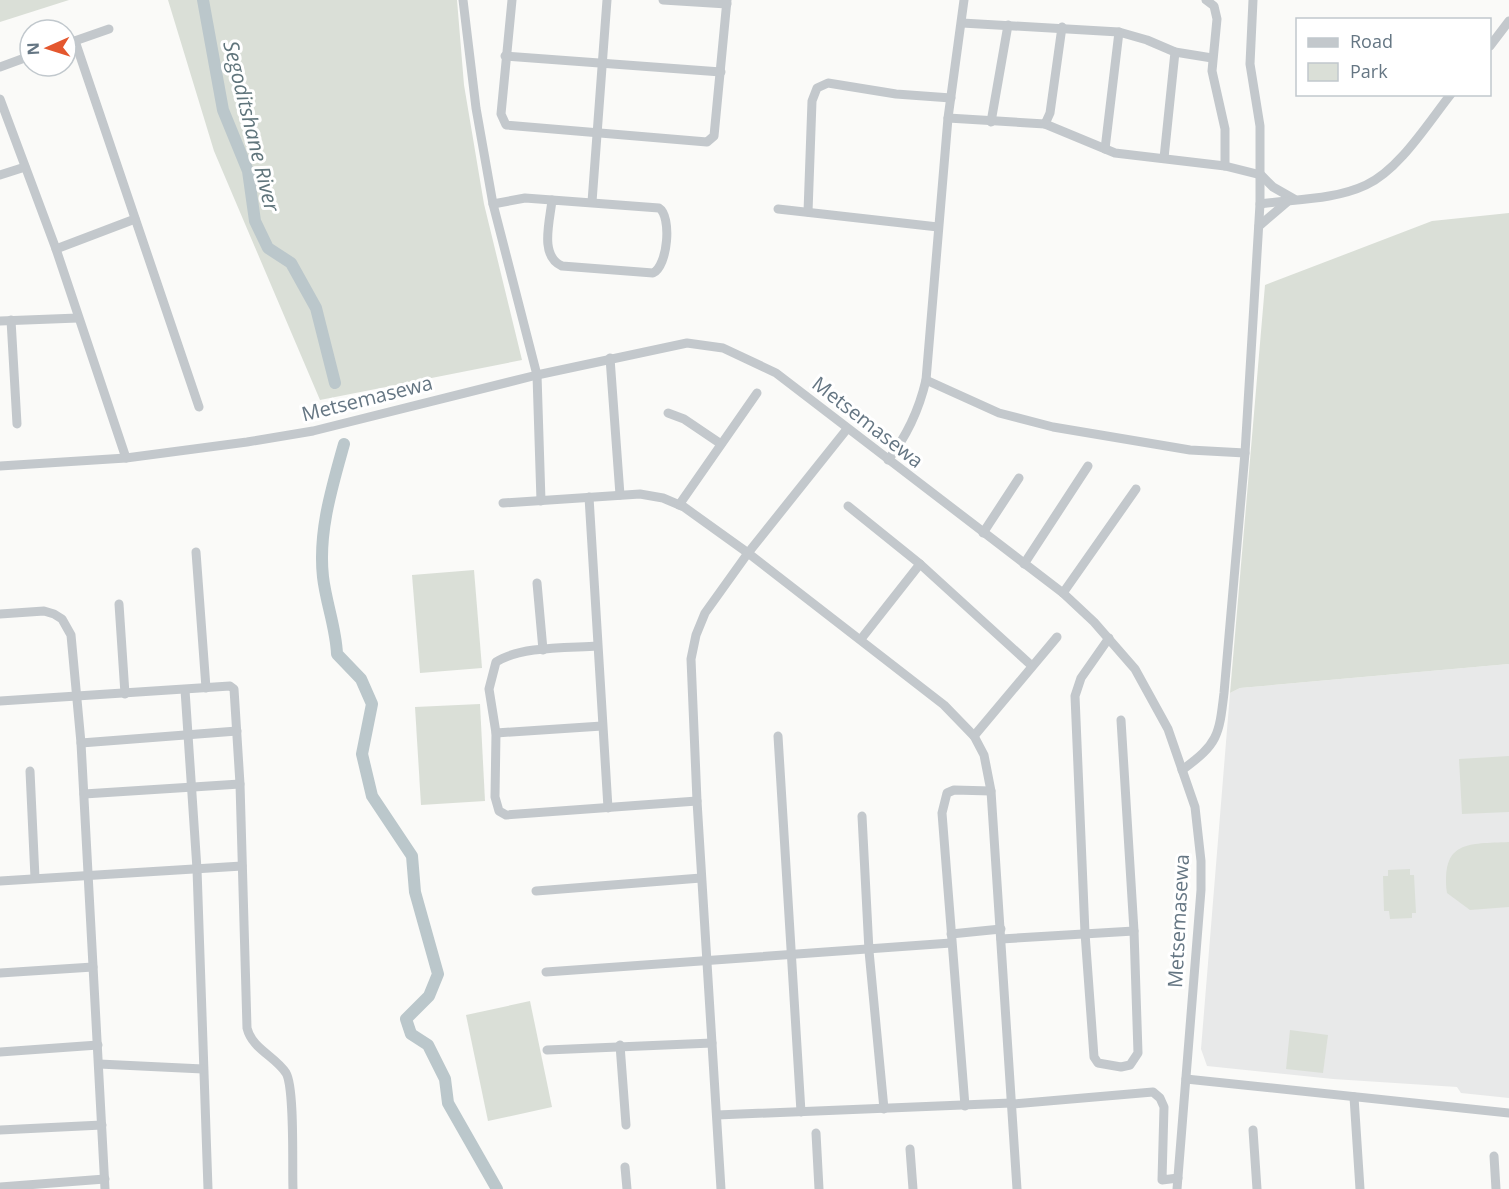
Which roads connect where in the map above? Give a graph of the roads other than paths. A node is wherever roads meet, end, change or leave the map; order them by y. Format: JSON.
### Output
{"nodes":[{"id":1,"x":463,"y":0,"type":"edge"},
{"id":2,"x":512,"y":0,"type":"edge"},
{"id":3,"x":608,"y":0,"type":"edge"},
{"id":4,"x":663,"y":0,"type":"edge"},
{"id":5,"x":964,"y":0,"type":"edge"},
{"id":6,"x":1206,"y":0,"type":"edge"},
{"id":7,"x":1253,"y":0,"type":"edge"},
{"id":8,"x":727,"y":2,"type":"edge"},
{"id":9,"x":1509,"y":21,"type":"edge"},
{"id":10,"x":962,"y":23,"type":"junction"},
{"id":11,"x":1008,"y":25,"type":"junction"},
{"id":12,"x":1062,"y":27,"type":"junction"},
{"id":13,"x":109,"y":29,"type":"dead end"},
{"id":14,"x":1119,"y":32,"type":"junction"},
{"id":15,"x":78,"y":39,"type":"edge"},
{"id":16,"x":1491,"y":45,"type":"edge"},
{"id":17,"x":1175,"y":52,"type":"junction"},
{"id":18,"x":505,"y":56,"type":"junction"},
{"id":19,"x":1212,"y":58,"type":"junction"},
{"id":20,"x":18,"y":60,"type":"edge"},
{"id":21,"x":603,"y":63,"type":"junction"},
{"id":22,"x":78,"y":64,"type":"edge"},
{"id":23,"x":0,"y":67,"type":"edge"},
{"id":24,"x":721,"y":72,"type":"junction"},
{"id":25,"x":1449,"y":96,"type":"edge"},
{"id":26,"x":951,"y":98,"type":"junction"},
{"id":27,"x":0,"y":99,"type":"edge"},
{"id":28,"x":948,"y":118,"type":"junction"},
{"id":29,"x":991,"y":122,"type":"junction"},
{"id":30,"x":1045,"y":124,"type":"junction"},
{"id":31,"x":597,"y":131,"type":"junction"},
{"id":32,"x":1105,"y":149,"type":"junction"},
{"id":33,"x":1164,"y":158,"type":"junction"},
{"id":34,"x":1225,"y":166,"type":"junction"},
{"id":35,"x":25,"y":168,"type":"junction"},
{"id":36,"x":0,"y":175,"type":"edge"},
{"id":37,"x":1261,"y":175,"type":"junction"},
{"id":38,"x":1293,"y":199,"type":"junction"},
{"id":39,"x":552,"y":200,"type":"junction"},
{"id":40,"x":592,"y":202,"type":"junction"},
{"id":41,"x":493,"y":204,"type":"junction"},
{"id":42,"x":1260,"y":204,"type":"junction"},
{"id":43,"x":778,"y":209,"type":"dead end"},
{"id":44,"x":808,"y":212,"type":"junction"},
{"id":45,"x":135,"y":219,"type":"junction"},
{"id":46,"x":1259,"y":226,"type":"junction"},
{"id":47,"x":938,"y":227,"type":"junction"},
{"id":48,"x":57,"y":249,"type":"junction"},
{"id":49,"x":78,"y":318,"type":"junction"},
{"id":50,"x":10,"y":320,"type":"junction"},
{"id":51,"x":0,"y":321,"type":"edge"},
{"id":52,"x":610,"y":358,"type":"junction"},
{"id":53,"x":537,"y":375,"type":"junction"},
{"id":54,"x":926,"y":380,"type":"junction"},
{"id":55,"x":757,"y":393,"type":"dead end"},
{"id":56,"x":199,"y":407,"type":"dead end"},
{"id":57,"x":668,"y":412,"type":"dead end"},
{"id":58,"x":17,"y":424,"type":"dead end"},
{"id":59,"x":847,"y":429,"type":"junction"},
{"id":60,"x":721,"y":444,"type":"junction"},
{"id":61,"x":1245,"y":453,"type":"junction"},
{"id":62,"x":126,"y":458,"type":"junction"},
{"id":63,"x":888,"y":460,"type":"junction"},
{"id":64,"x":0,"y":466,"type":"edge"},
{"id":65,"x":1088,"y":466,"type":"dead end"},
{"id":66,"x":1019,"y":478,"type":"dead end"},
{"id":67,"x":1136,"y":489,"type":"dead end"},
{"id":68,"x":620,"y":495,"type":"junction"},
{"id":69,"x":589,"y":497,"type":"junction"},
{"id":70,"x":540,"y":501,"type":"junction"},
{"id":71,"x":503,"y":503,"type":"dead end"},
{"id":72,"x":679,"y":505,"type":"junction"},
{"id":73,"x":848,"y":506,"type":"dead end"},
{"id":74,"x":983,"y":533,"type":"junction"},
{"id":75,"x":196,"y":552,"type":"dead end"},
{"id":76,"x":748,"y":553,"type":"junction"},
{"id":77,"x":920,"y":564,"type":"junction"},
{"id":78,"x":1024,"y":564,"type":"junction"},
{"id":79,"x":537,"y":583,"type":"dead end"},
{"id":80,"x":1064,"y":594,"type":"junction"},
{"id":81,"x":119,"y":604,"type":"dead end"},
{"id":82,"x":0,"y":614,"type":"edge"},
{"id":83,"x":1057,"y":637,"type":"dead end"},
{"id":84,"x":1109,"y":638,"type":"junction"},
{"id":85,"x":861,"y":639,"type":"junction"},
{"id":86,"x":597,"y":646,"type":"junction"},
{"id":87,"x":543,"y":650,"type":"junction"},
{"id":88,"x":1032,"y":666,"type":"junction"},
{"id":89,"x":207,"y":688,"type":"junction"},
{"id":90,"x":185,"y":690,"type":"junction"},
{"id":91,"x":125,"y":694,"type":"junction"},
{"id":92,"x":78,"y":697,"type":"junction"},
{"id":93,"x":0,"y":700,"type":"edge"},
{"id":94,"x":1121,"y":720,"type":"dead end"},
{"id":95,"x":602,"y":726,"type":"junction"},
{"id":96,"x":237,"y":731,"type":"junction"},
{"id":97,"x":496,"y":733,"type":"junction"},
{"id":98,"x":778,"y":736,"type":"dead end"},
{"id":99,"x":974,"y":736,"type":"junction"},
{"id":100,"x":188,"y":737,"type":"junction"},
{"id":101,"x":81,"y":743,"type":"junction"},
{"id":102,"x":1182,"y":770,"type":"junction"},
{"id":103,"x":30,"y":771,"type":"dead end"},
{"id":104,"x":240,"y":784,"type":"junction"},
{"id":105,"x":192,"y":786,"type":"junction"},
{"id":106,"x":991,"y":791,"type":"junction"},
{"id":107,"x":84,"y":794,"type":"junction"},
{"id":108,"x":696,"y":801,"type":"junction"},
{"id":109,"x":608,"y":808,"type":"junction"},
{"id":110,"x":862,"y":816,"type":"dead end"},
{"id":111,"x":242,"y":866,"type":"junction"},
{"id":112,"x":196,"y":869,"type":"junction"},
{"id":113,"x":88,"y":875,"type":"junction"},
{"id":114,"x":35,"y":878,"type":"junction"},
{"id":115,"x":701,"y":878,"type":"junction"},
{"id":116,"x":0,"y":881,"type":"edge"},
{"id":117,"x":536,"y":891,"type":"dead end"},
{"id":118,"x":1134,"y":931,"type":"junction"},
{"id":119,"x":1085,"y":933,"type":"junction"},
{"id":120,"x":1001,"y":934,"type":"junction"},
{"id":121,"x":951,"y":938,"type":"junction"},
{"id":122,"x":869,"y":951,"type":"junction"},
{"id":123,"x":792,"y":954,"type":"junction"},
{"id":124,"x":707,"y":961,"type":"junction"},
{"id":125,"x":93,"y":967,"type":"junction"},
{"id":126,"x":546,"y":972,"type":"dead end"},
{"id":127,"x":0,"y":973,"type":"edge"},
{"id":128,"x":712,"y":1043,"type":"junction"},
{"id":129,"x":98,"y":1045,"type":"junction"},
{"id":130,"x":620,"y":1045,"type":"junction"},
{"id":131,"x":547,"y":1050,"type":"dead end"},
{"id":132,"x":0,"y":1052,"type":"edge"},
{"id":133,"x":99,"y":1064,"type":"junction"},
{"id":134,"x":203,"y":1069,"type":"junction"},
{"id":135,"x":1186,"y":1079,"type":"junction"},
{"id":136,"x":1354,"y":1097,"type":"junction"},
{"id":137,"x":1011,"y":1104,"type":"junction"},
{"id":138,"x":965,"y":1106,"type":"junction"},
{"id":139,"x":884,"y":1109,"type":"junction"},
{"id":140,"x":801,"y":1112,"type":"junction"},
{"id":141,"x":1509,"y":1113,"type":"edge"},
{"id":142,"x":717,"y":1115,"type":"junction"},
{"id":143,"x":102,"y":1125,"type":"junction"},
{"id":144,"x":626,"y":1125,"type":"dead end"},
{"id":145,"x":0,"y":1130,"type":"edge"},
{"id":146,"x":1253,"y":1130,"type":"dead end"},
{"id":147,"x":816,"y":1133,"type":"dead end"},
{"id":148,"x":910,"y":1149,"type":"dead end"},
{"id":149,"x":1494,"y":1156,"type":"dead end"},
{"id":150,"x":625,"y":1167,"type":"dead end"},
{"id":151,"x":1178,"y":1178,"type":"junction"},
{"id":152,"x":105,"y":1184,"type":"edge"},
{"id":153,"x":0,"y":1187,"type":"edge"},
{"id":154,"x":208,"y":1189,"type":"edge"},
{"id":155,"x":293,"y":1189,"type":"edge"},
{"id":156,"x":627,"y":1189,"type":"edge"},
{"id":157,"x":721,"y":1189,"type":"edge"},
{"id":158,"x":819,"y":1189,"type":"edge"},
{"id":159,"x":913,"y":1189,"type":"edge"},
{"id":160,"x":1017,"y":1189,"type":"edge"},
{"id":161,"x":1177,"y":1189,"type":"edge"},
{"id":162,"x":1257,"y":1189,"type":"edge"},
{"id":163,"x":1360,"y":1189,"type":"edge"},
{"id":164,"x":1496,"y":1189,"type":"edge"}],
"edges":[{"from":1,"to":41,"type":"street"},
{"from":2,"to":18,"type":"street"},
{"from":3,"to":21,"type":"street"},
{"from":4,"to":8,"type":"street"},
{"from":5,"to":10,"type":"street"},
{"from":6,"to":19,"type":"street"},
{"from":7,"to":37,"type":"street"},
{"from":8,"to":24,"type":"street"},
{"from":9,"to":16,"type":"street"},
{"from":10,"to":11,"type":"street"},
{"from":10,"to":26,"type":"street"},
{"from":11,"to":12,"type":"street"},
{"from":11,"to":29,"type":"street"},
{"from":12,"to":14,"type":"street"},
{"from":12,"to":30,"type":"street"},
{"from":13,"to":15,"type":"street"},
{"from":14,"to":17,"type":"street"},
{"from":14,"to":32,"type":"street"},
{"from":17,"to":19,"type":"street"},
{"from":17,"to":33,"type":"street"},
{"from":18,"to":21,"type":"street"},
{"from":18,"to":31,"type":"street"},
{"from":19,"to":34,"type":"street"},
{"from":20,"to":23,"type":"street"},
{"from":21,"to":24,"type":"street"},
{"from":21,"to":31,"type":"street"},
{"from":22,"to":45,"type":"street"},
{"from":24,"to":31,"type":"street"},
{"from":25,"to":38,"type":"street"},
{"from":26,"to":28,"type":"street"},
{"from":26,"to":44,"type":"street"},
{"from":27,"to":35,"type":"street"},
{"from":28,"to":29,"type":"street"},
{"from":28,"to":47,"type":"street"},
{"from":29,"to":30,"type":"street"},
{"from":30,"to":32,"type":"street"},
{"from":31,"to":40,"type":"street"},
{"from":32,"to":33,"type":"street"},
{"from":33,"to":34,"type":"street"},
{"from":34,"to":37,"type":"street"},
{"from":35,"to":36,"type":"street"},
{"from":35,"to":48,"type":"street"},
{"from":37,"to":38,"type":"street"},
{"from":37,"to":42,"type":"street"},
{"from":38,"to":42,"type":"street"},
{"from":38,"to":46,"type":"street"},
{"from":39,"to":40,"type":"street"},
{"from":39,"to":40,"type":"street"},
{"from":39,"to":41,"type":"street"},
{"from":41,"to":53,"type":"street"},
{"from":42,"to":46,"type":"street"},
{"from":43,"to":44,"type":"street"},
{"from":44,"to":47,"type":"street"},
{"from":45,"to":48,"type":"street"},
{"from":45,"to":56,"type":"street"},
{"from":46,"to":61,"type":"street"},
{"from":47,"to":54,"type":"street"},
{"from":48,"to":49,"type":"street"},
{"from":49,"to":50,"type":"street"},
{"from":49,"to":62,"type":"street"},
{"from":50,"to":51,"type":"street"},
{"from":50,"to":58,"type":"street"},
{"from":52,"to":53,"type":"street","name":"Metsemasewa"},
{"from":52,"to":59,"type":"street","name":"Metsemasewa"},
{"from":52,"to":68,"type":"street"},
{"from":53,"to":62,"type":"street","name":"Metsemasewa"},
{"from":53,"to":70,"type":"street"},
{"from":54,"to":61,"type":"street"},
{"from":54,"to":63,"type":"street"},
{"from":55,"to":60,"type":"street"},
{"from":57,"to":60,"type":"street"},
{"from":59,"to":63,"type":"street","name":"Metsemasewa"},
{"from":59,"to":76,"type":"street"},
{"from":60,"to":72,"type":"street"},
{"from":61,"to":102,"type":"street"},
{"from":62,"to":64,"type":"street","name":"Metsemasewa"},
{"from":63,"to":74,"type":"street","name":"Metsemasewa"},
{"from":65,"to":78,"type":"street"},
{"from":66,"to":74,"type":"street"},
{"from":67,"to":80,"type":"street"},
{"from":68,"to":69,"type":"street"},
{"from":68,"to":72,"type":"street"},
{"from":69,"to":70,"type":"street"},
{"from":69,"to":86,"type":"street"},
{"from":70,"to":71,"type":"street"},
{"from":72,"to":76,"type":"street"},
{"from":73,"to":77,"type":"street"},
{"from":74,"to":78,"type":"street","name":"Metsemasewa"},
{"from":75,"to":89,"type":"street"},
{"from":76,"to":85,"type":"street"},
{"from":76,"to":108,"type":"street"},
{"from":77,"to":85,"type":"street"},
{"from":77,"to":88,"type":"street"},
{"from":78,"to":80,"type":"street","name":"Metsemasewa"},
{"from":79,"to":87,"type":"street"},
{"from":80,"to":84,"type":"street","name":"Metsemasewa"},
{"from":81,"to":91,"type":"street"},
{"from":82,"to":92,"type":"street"},
{"from":83,"to":88,"type":"street"},
{"from":84,"to":102,"type":"street","name":"Metsemasewa"},
{"from":84,"to":119,"type":"street"},
{"from":85,"to":99,"type":"street"},
{"from":86,"to":87,"type":"street"},
{"from":86,"to":95,"type":"street"},
{"from":87,"to":97,"type":"street"},
{"from":88,"to":99,"type":"street"},
{"from":89,"to":90,"type":"street"},
{"from":89,"to":96,"type":"street"},
{"from":90,"to":91,"type":"street"},
{"from":90,"to":100,"type":"street"},
{"from":91,"to":92,"type":"street"},
{"from":92,"to":93,"type":"street"},
{"from":92,"to":101,"type":"street"},
{"from":94,"to":118,"type":"street"},
{"from":95,"to":97,"type":"street"},
{"from":95,"to":109,"type":"street"},
{"from":96,"to":100,"type":"street"},
{"from":96,"to":104,"type":"street"},
{"from":97,"to":109,"type":"street"},
{"from":98,"to":123,"type":"street"},
{"from":99,"to":106,"type":"street"},
{"from":100,"to":101,"type":"street"},
{"from":100,"to":105,"type":"street"},
{"from":101,"to":107,"type":"street"},
{"from":102,"to":135,"type":"street","name":"Metsemasewa"},
{"from":103,"to":114,"type":"street"},
{"from":104,"to":105,"type":"street"},
{"from":104,"to":111,"type":"street"},
{"from":105,"to":107,"type":"street"},
{"from":105,"to":112,"type":"street"},
{"from":106,"to":120,"type":"street"},
{"from":106,"to":121,"type":"street"},
{"from":107,"to":113,"type":"street"},
{"from":108,"to":109,"type":"street"},
{"from":108,"to":115,"type":"street"},
{"from":110,"to":122,"type":"street"},
{"from":111,"to":112,"type":"street"},
{"from":111,"to":155,"type":"street"},
{"from":112,"to":113,"type":"street"},
{"from":112,"to":134,"type":"street"},
{"from":113,"to":114,"type":"street"},
{"from":113,"to":125,"type":"street"},
{"from":114,"to":116,"type":"street"},
{"from":115,"to":117,"type":"street"},
{"from":115,"to":124,"type":"street"},
{"from":118,"to":119,"type":"street"},
{"from":118,"to":119,"type":"street"},
{"from":119,"to":120,"type":"street"},
{"from":120,"to":121,"type":"street"},
{"from":120,"to":137,"type":"street"},
{"from":121,"to":122,"type":"street"},
{"from":121,"to":138,"type":"street"},
{"from":122,"to":123,"type":"street"},
{"from":122,"to":139,"type":"street"},
{"from":123,"to":124,"type":"street"},
{"from":123,"to":140,"type":"street"},
{"from":124,"to":126,"type":"street"},
{"from":124,"to":128,"type":"street"},
{"from":125,"to":127,"type":"street"},
{"from":125,"to":129,"type":"street"},
{"from":128,"to":130,"type":"street"},
{"from":128,"to":142,"type":"street"},
{"from":129,"to":132,"type":"street"},
{"from":129,"to":133,"type":"street"},
{"from":130,"to":131,"type":"street"},
{"from":130,"to":144,"type":"street"},
{"from":133,"to":134,"type":"street"},
{"from":133,"to":143,"type":"street"},
{"from":134,"to":154,"type":"street"},
{"from":135,"to":136,"type":"street"},
{"from":135,"to":151,"type":"street","name":"Metsemasewa"},
{"from":136,"to":141,"type":"street"},
{"from":136,"to":163,"type":"street"},
{"from":137,"to":138,"type":"street"},
{"from":137,"to":151,"type":"street"},
{"from":137,"to":160,"type":"street"},
{"from":138,"to":139,"type":"street"},
{"from":139,"to":140,"type":"street"},
{"from":140,"to":142,"type":"street"},
{"from":142,"to":157,"type":"street"},
{"from":143,"to":145,"type":"street"},
{"from":143,"to":152,"type":"street"},
{"from":146,"to":162,"type":"street"},
{"from":147,"to":158,"type":"street"},
{"from":148,"to":159,"type":"street"},
{"from":149,"to":164,"type":"street"},
{"from":150,"to":156,"type":"street"},
{"from":151,"to":161,"type":"street","name":"Metsemasewa"},
{"from":152,"to":153,"type":"street"}]}
